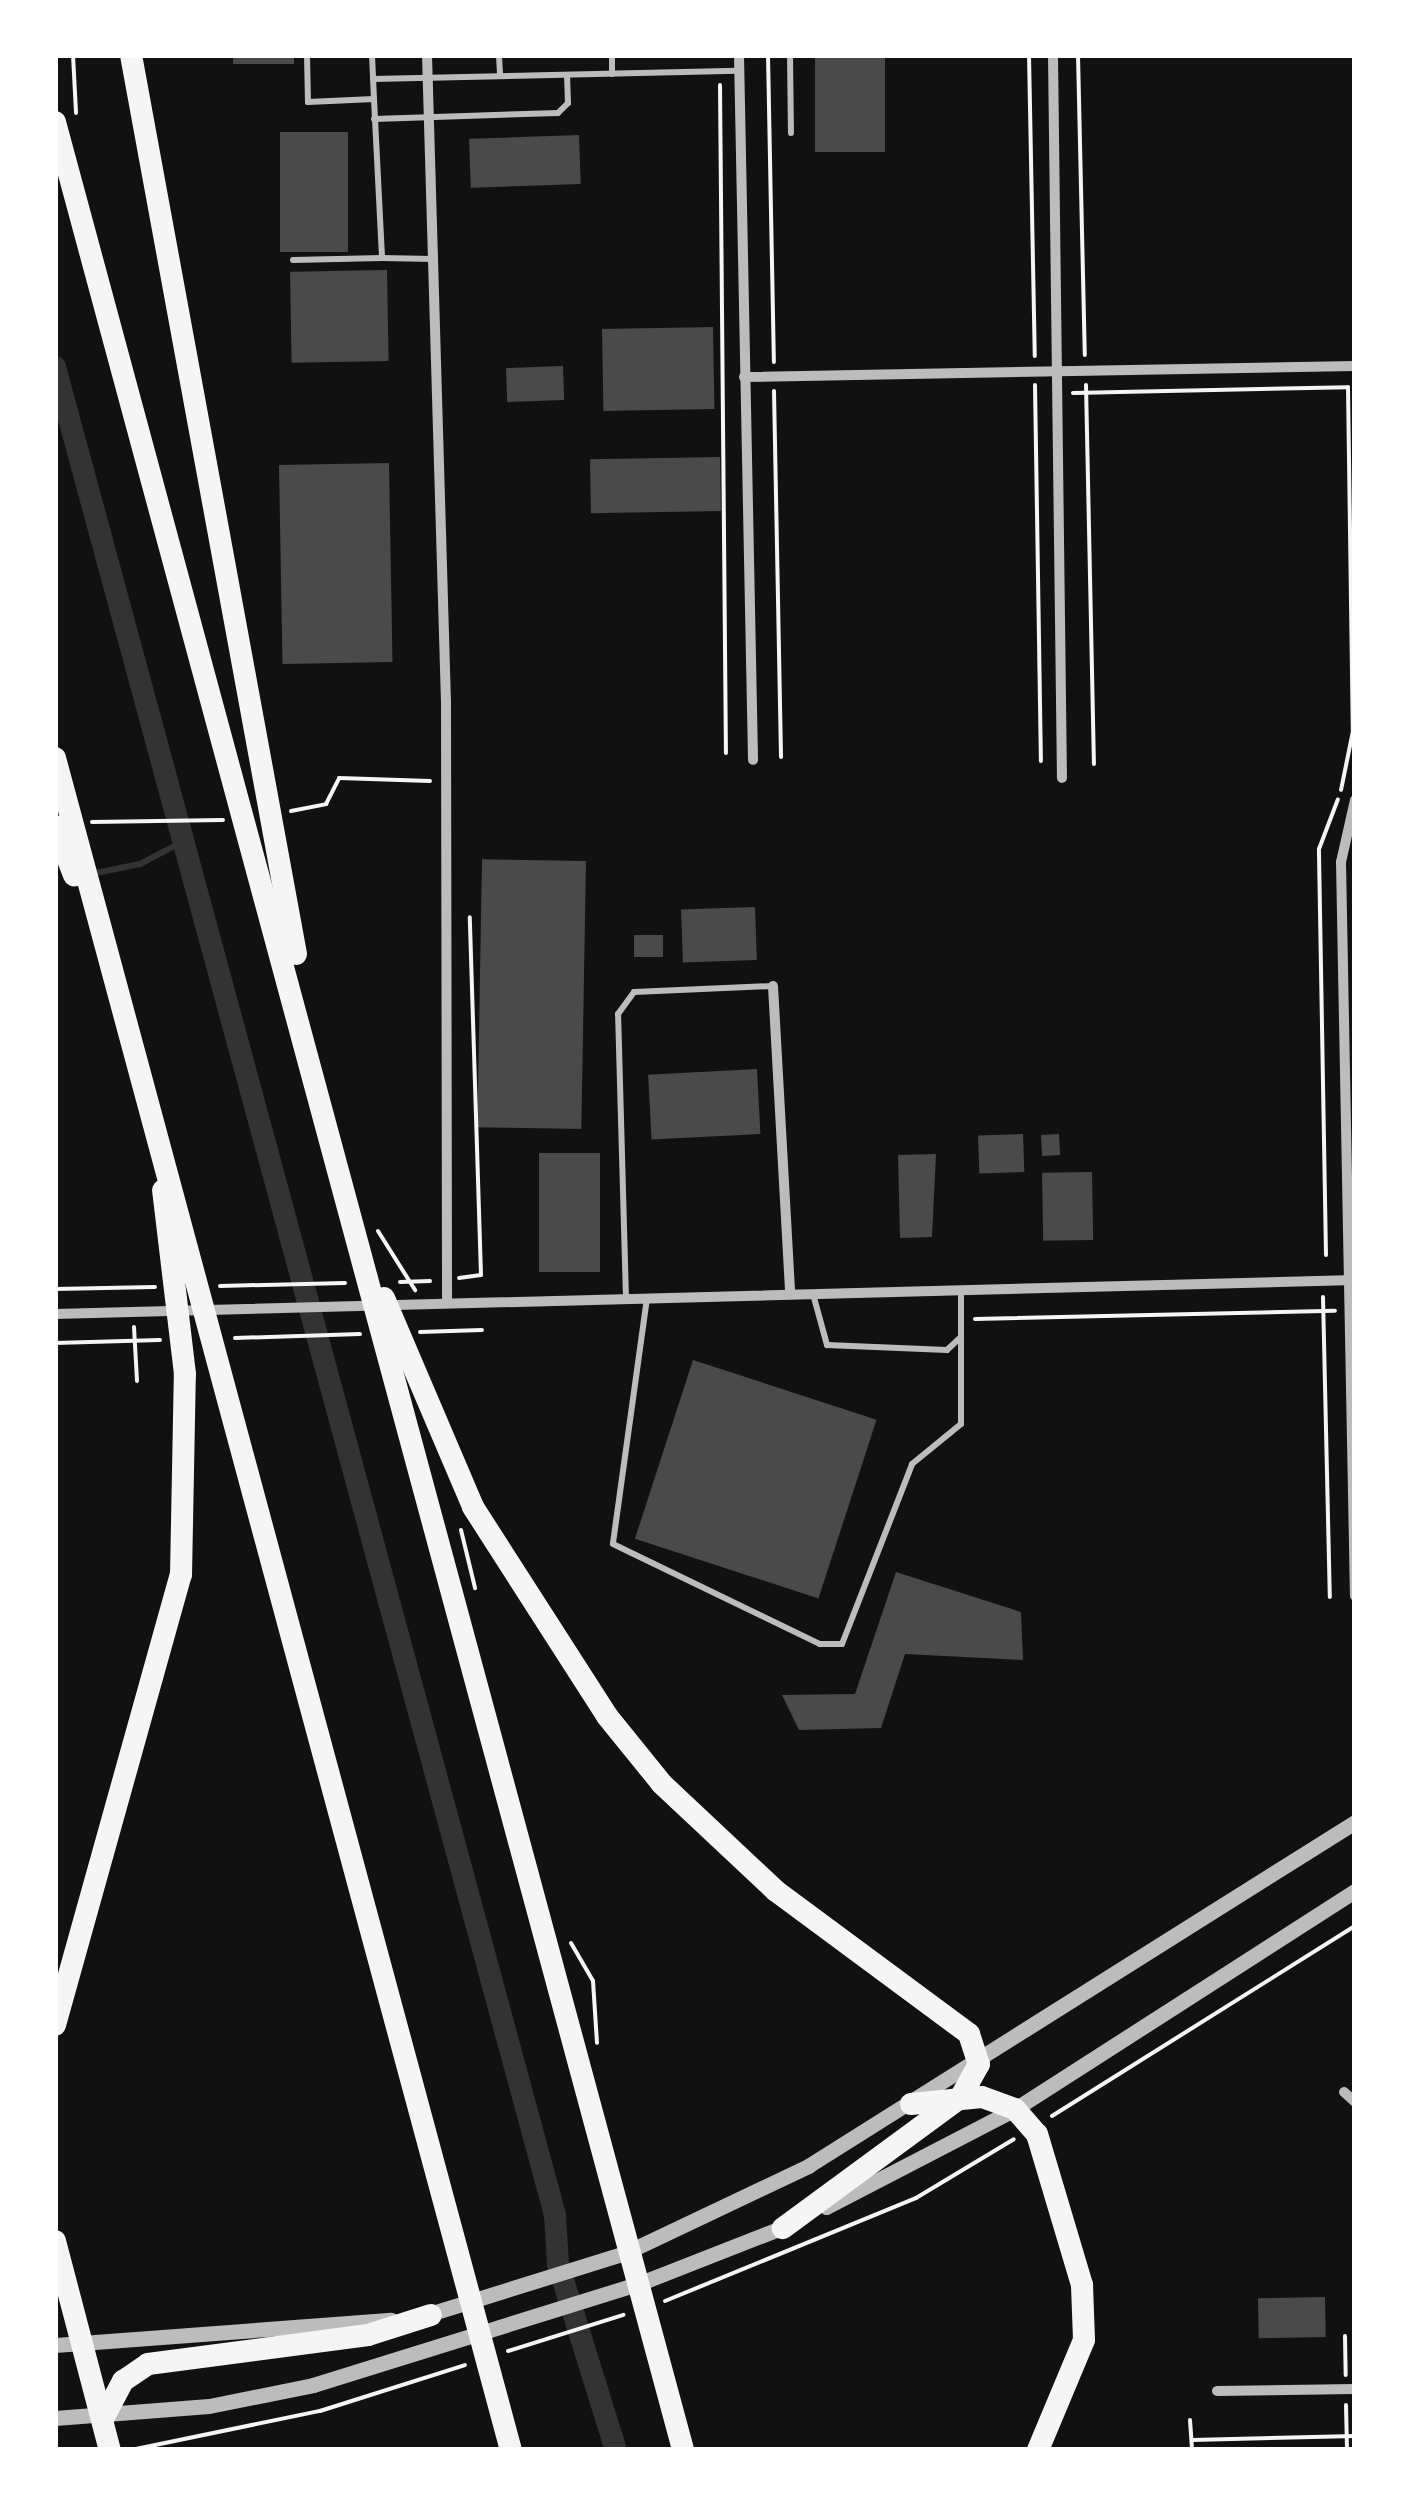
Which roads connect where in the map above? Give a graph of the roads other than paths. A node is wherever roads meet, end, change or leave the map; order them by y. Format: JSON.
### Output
{"nodes":[{"id":1,"x":134,"y":55,"type":"edge"},
{"id":2,"x":307,"y":55,"type":"edge"},
{"id":3,"x":372,"y":55,"type":"edge"},
{"id":4,"x":427,"y":55,"type":"edge"},
{"id":5,"x":500,"y":55,"type":"edge"},
{"id":6,"x":612,"y":55,"type":"edge"},
{"id":7,"x":739,"y":55,"type":"edge"},
{"id":8,"x":790,"y":55,"type":"edge"},
{"id":9,"x":1053,"y":55,"type":"edge"},
{"id":10,"x":740,"y":72,"type":"junction"},
{"id":11,"x":612,"y":74,"type":"junction"},
{"id":12,"x":567,"y":75,"type":"junction"},
{"id":13,"x":500,"y":76,"type":"junction"},
{"id":14,"x":428,"y":78,"type":"junction"},
{"id":15,"x":374,"y":79,"type":"junction"},
{"id":16,"x":374,"y":99,"type":"junction"},
{"id":17,"x":429,"y":116,"type":"junction"},
{"id":18,"x":374,"y":119,"type":"junction"},
{"id":19,"x":55,"y":122,"type":"edge"},
{"id":20,"x":792,"y":132,"type":"dead end"},
{"id":21,"x":382,"y":258,"type":"junction"},
{"id":22,"x":433,"y":259,"type":"junction"},
{"id":23,"x":292,"y":260,"type":"dead end"},
{"id":24,"x":1355,"y":366,"type":"edge"},
{"id":25,"x":1058,"y":372,"type":"junction"},
{"id":26,"x":744,"y":378,"type":"junction"},
{"id":27,"x":55,"y":758,"type":"edge"},
{"id":28,"x":752,"y":760,"type":"dead end"},
{"id":29,"x":1062,"y":778,"type":"dead end"},
{"id":30,"x":1355,"y":800,"type":"edge"},
{"id":31,"x":55,"y":826,"type":"edge"},
{"id":32,"x":773,"y":986,"type":"joint"},
{"id":33,"x":122,"y":1000,"type":"junction"},
{"id":34,"x":312,"y":1061,"type":"junction"},
{"id":35,"x":151,"y":1102,"type":"junction"},
{"id":36,"x":1350,"y":1114,"type":"edge"},
{"id":37,"x":348,"y":1211,"type":"junction"},
{"id":38,"x":1352,"y":1280,"type":"edge"},
{"id":39,"x":961,"y":1290,"type":"junction"},
{"id":40,"x":790,"y":1294,"type":"junction"},
{"id":41,"x":813,"y":1294,"type":"junction"},
{"id":42,"x":626,"y":1298,"type":"junction"},
{"id":43,"x":648,"y":1298,"type":"junction"},
{"id":44,"x":446,"y":1302,"type":"junction"},
{"id":45,"x":55,"y":1314,"type":"edge"},
{"id":46,"x":961,"y":1337,"type":"junction"},
{"id":47,"x":1355,"y":1596,"type":"edge"},
{"id":48,"x":1355,"y":1822,"type":"edge"},
{"id":49,"x":1355,"y":1891,"type":"edge"},
{"id":50,"x":55,"y":2024,"type":"edge"},
{"id":51,"x":978,"y":2064,"type":"junction"},
{"id":52,"x":1344,"y":2092,"type":"dead end"},
{"id":53,"x":960,"y":2098,"type":"junction"},
{"id":54,"x":1355,"y":2102,"type":"edge"},
{"id":55,"x":911,"y":2104,"type":"junction"},
{"id":56,"x":1016,"y":2110,"type":"junction"},
{"id":57,"x":783,"y":2228,"type":"junction"},
{"id":58,"x":55,"y":2241,"type":"edge"},
{"id":59,"x":431,"y":2315,"type":"junction"},
{"id":60,"x":85,"y":2342,"type":"junction"},
{"id":61,"x":55,"y":2345,"type":"edge"},
{"id":62,"x":1355,"y":2389,"type":"edge"},
{"id":63,"x":1217,"y":2391,"type":"dead end"},
{"id":64,"x":104,"y":2416,"type":"junction"},
{"id":65,"x":55,"y":2418,"type":"edge"},
{"id":66,"x":110,"y":2450,"type":"edge"},
{"id":67,"x":511,"y":2450,"type":"edge"},
{"id":68,"x":682,"y":2450,"type":"edge"},
{"id":69,"x":1038,"y":2450,"type":"edge"}],
"edges":[{"from":1,"to":34,"type":"highway"},
{"from":2,"to":16,"type":"lane"},
{"from":3,"to":15,"type":"lane"},
{"from":4,"to":14,"type":"street"},
{"from":5,"to":13,"type":"lane"},
{"from":6,"to":11,"type":"lane"},
{"from":7,"to":10,"type":"street"},
{"from":8,"to":20,"type":"lane"},
{"from":9,"to":25,"type":"street"},
{"from":10,"to":11,"type":"lane"},
{"from":10,"to":26,"type":"street"},
{"from":11,"to":12,"type":"lane"},
{"from":12,"to":13,"type":"lane"},
{"from":12,"to":17,"type":"lane"},
{"from":13,"to":14,"type":"lane"},
{"from":14,"to":15,"type":"lane"},
{"from":14,"to":17,"type":"street"},
{"from":15,"to":16,"type":"lane"},
{"from":16,"to":18,"type":"lane"},
{"from":17,"to":18,"type":"lane"},
{"from":17,"to":22,"type":"street"},
{"from":18,"to":21,"type":"lane"},
{"from":19,"to":34,"type":"highway"},
{"from":21,"to":22,"type":"lane"},
{"from":21,"to":23,"type":"lane"},
{"from":22,"to":44,"type":"street"},
{"from":24,"to":25,"type":"street"},
{"from":25,"to":26,"type":"street"},
{"from":25,"to":29,"type":"street"},
{"from":26,"to":28,"type":"street"},
{"from":27,"to":33,"type":"highway"},
{"from":30,"to":36,"type":"street"},
{"from":31,"to":33,"type":"highway"},
{"from":32,"to":40,"type":"street"},
{"from":32,"to":42,"type":"lane"},
{"from":33,"to":35,"type":"highway"},
{"from":34,"to":37,"type":"highway"},
{"from":35,"to":50,"type":"highway"},
{"from":35,"to":67,"type":"highway"},
{"from":36,"to":38,"type":"street"},
{"from":37,"to":51,"type":"highway"},
{"from":37,"to":68,"type":"highway"},
{"from":38,"to":39,"type":"street"},
{"from":38,"to":47,"type":"street"},
{"from":39,"to":41,"type":"street"},
{"from":39,"to":46,"type":"lane"},
{"from":40,"to":41,"type":"street"},
{"from":40,"to":43,"type":"street"},
{"from":41,"to":46,"type":"lane"},
{"from":42,"to":43,"type":"street"},
{"from":42,"to":44,"type":"street"},
{"from":43,"to":46,"type":"lane"},
{"from":44,"to":45,"type":"street"},
{"from":48,"to":51,"type":"street"},
{"from":49,"to":56,"type":"street"},
{"from":51,"to":53,"type":"highway"},
{"from":51,"to":55,"type":"street"},
{"from":52,"to":54,"type":"street"},
{"from":53,"to":55,"type":"highway"},
{"from":53,"to":56,"type":"highway"},
{"from":53,"to":57,"type":"highway"},
{"from":55,"to":59,"type":"street"},
{"from":56,"to":57,"type":"street"},
{"from":56,"to":69,"type":"highway"},
{"from":57,"to":64,"type":"street"},
{"from":58,"to":60,"type":"highway"},
{"from":59,"to":60,"type":"street"},
{"from":59,"to":64,"type":"highway"},
{"from":60,"to":61,"type":"street"},
{"from":60,"to":64,"type":"highway"},
{"from":62,"to":63,"type":"street"},
{"from":64,"to":65,"type":"street"},
{"from":64,"to":66,"type":"highway"}]}
